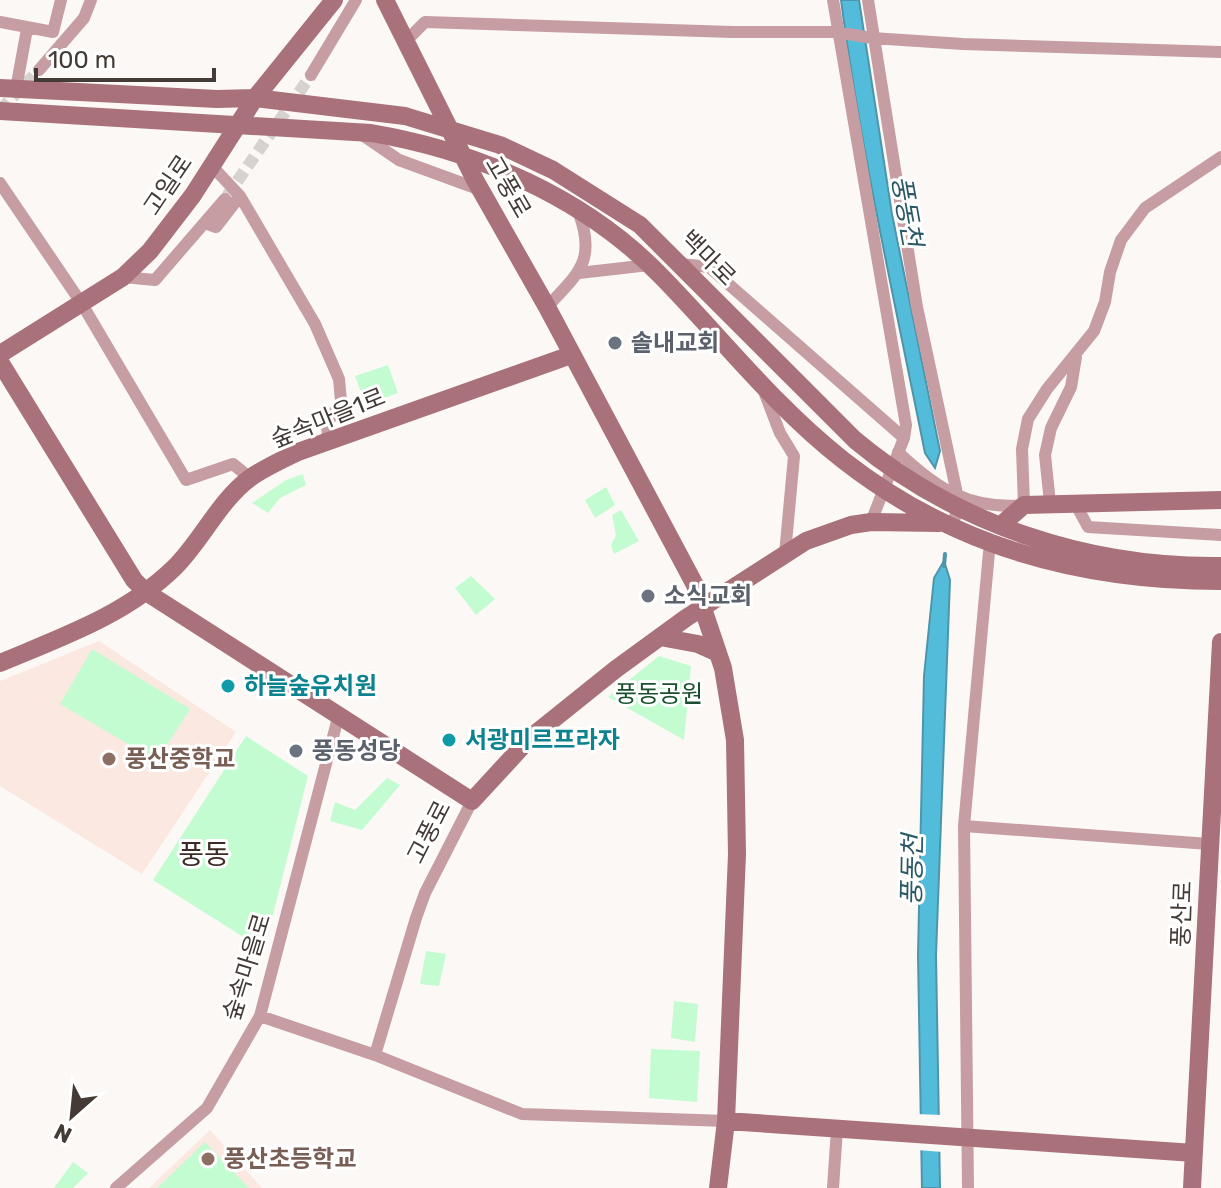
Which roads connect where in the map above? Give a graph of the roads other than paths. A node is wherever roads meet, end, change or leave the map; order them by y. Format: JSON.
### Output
{"nodes":[{"id":1,"x":61,"y":0,"type":"edge"},
{"id":2,"x":91,"y":0,"type":"edge"},
{"id":3,"x":334,"y":0,"type":"edge"},
{"id":4,"x":356,"y":0,"type":"edge"},
{"id":5,"x":385,"y":0,"type":"edge"},
{"id":6,"x":833,"y":0,"type":"edge"},
{"id":7,"x":868,"y":0,"type":"edge"},
{"id":8,"x":0,"y":22,"type":"edge"},
{"id":9,"x":27,"y":29,"type":"junction"},
{"id":10,"x":839,"y":32,"type":"junction"},
{"id":11,"x":869,"y":37,"type":"junction"},
{"id":12,"x":406,"y":41,"type":"junction"},
{"id":13,"x":1221,"y":52,"type":"edge"},
{"id":14,"x":39,"y":70,"type":"tunnel mouth"},
{"id":15,"x":311,"y":75,"type":"tunnel mouth"},
{"id":16,"x":8,"y":89,"type":"edge"},
{"id":17,"x":255,"y":98,"type":"junction"},
{"id":18,"x":0,"y":111,"type":"edge"},
{"id":19,"x":237,"y":124,"type":"junction"},
{"id":20,"x":358,"y":132,"type":"junction"},
{"id":21,"x":1221,"y":157,"type":"edge"},
{"id":22,"x":211,"y":165,"type":"junction"},
{"id":23,"x":0,"y":183,"type":"edge"},
{"id":24,"x":481,"y":190,"type":"junction"},
{"id":25,"x":240,"y":196,"type":"junction"},
{"id":26,"x":225,"y":199,"type":"tunnel mouth"},
{"id":27,"x":578,"y":211,"type":"junction"},
{"id":28,"x":205,"y":223,"type":"junction"},
{"id":29,"x":681,"y":264,"type":"junction"},
{"id":30,"x":649,"y":265,"type":"junction"},
{"id":31,"x":579,"y":273,"type":"junction"},
{"id":32,"x":123,"y":277,"type":"junction"},
{"id":33,"x":82,"y":304,"type":"junction"},
{"id":34,"x":547,"y":307,"type":"junction"},
{"id":35,"x":0,"y":354,"type":"edge"},
{"id":36,"x":1076,"y":354,"type":"junction"},
{"id":37,"x":571,"y":355,"type":"junction"},
{"id":38,"x":0,"y":362,"type":"edge"},
{"id":39,"x":760,"y":384,"type":"junction"},
{"id":40,"x":904,"y":438,"type":"junction"},
{"id":41,"x":328,"y":441,"type":"junction"},
{"id":42,"x":898,"y":452,"type":"junction"},
{"id":43,"x":250,"y":478,"type":"junction"},
{"id":44,"x":957,"y":495,"type":"junction"},
{"id":45,"x":1221,"y":500,"type":"edge"},
{"id":46,"x":1050,"y":503,"type":"junction"},
{"id":47,"x":1075,"y":503,"type":"junction"},
{"id":48,"x":1024,"y":505,"type":"junction"},
{"id":49,"x":871,"y":522,"type":"junction"},
{"id":50,"x":953,"y":524,"type":"junction"},
{"id":51,"x":1221,"y":535,"type":"edge"},
{"id":52,"x":984,"y":544,"type":"junction"},
{"id":53,"x":785,"y":554,"type":"junction"},
{"id":54,"x":1221,"y":566,"type":"edge"},
{"id":55,"x":1221,"y":581,"type":"edge"},
{"id":56,"x":146,"y":592,"type":"junction"},
{"id":57,"x":702,"y":609,"type":"junction"},
{"id":58,"x":660,"y":637,"type":"junction"},
{"id":59,"x":1221,"y":642,"type":"edge"},
{"id":60,"x":718,"y":653,"type":"junction"},
{"id":61,"x":0,"y":663,"type":"edge"},
{"id":62,"x":339,"y":714,"type":"junction"},
{"id":63,"x":472,"y":801,"type":"junction"},
{"id":64,"x":964,"y":826,"type":"junction"},
{"id":65,"x":1209,"y":844,"type":"junction"},
{"id":66,"x":260,"y":1016,"type":"junction"},
{"id":67,"x":375,"y":1055,"type":"junction"},
{"id":68,"x":726,"y":1121,"type":"junction"},
{"id":69,"x":837,"y":1129,"type":"junction"},
{"id":70,"x":961,"y":1135,"type":"junction"},
{"id":71,"x":1194,"y":1153,"type":"junction"},
{"id":72,"x":116,"y":1188,"type":"edge"},
{"id":73,"x":718,"y":1188,"type":"edge"},
{"id":74,"x":833,"y":1188,"type":"edge"},
{"id":75,"x":968,"y":1188,"type":"edge"},
{"id":76,"x":1192,"y":1188,"type":"edge"}],
"edges":[{"from":1,"to":9,"type":"street"},
{"from":2,"to":14,"type":"street"},
{"from":3,"to":17,"type":"street","name":"고일로"},
{"from":4,"to":15,"type":"street"},
{"from":5,"to":12,"type":"street","name":"고풍로"},
{"from":6,"to":10,"type":"street"},
{"from":7,"to":11,"type":"street"},
{"from":8,"to":9,"type":"street"},
{"from":9,"to":16,"type":"street"},
{"from":10,"to":11,"type":"street"},
{"from":10,"to":12,"type":"street"},
{"from":10,"to":40,"type":"street"},
{"from":11,"to":13,"type":"street"},
{"from":11,"to":44,"type":"street"},
{"from":12,"to":24,"type":"street","name":"고풍로"},
{"from":16,"to":17,"type":"street"},
{"from":17,"to":19,"type":"street","name":"고일로"},
{"from":17,"to":29,"type":"street","name":"백마로"},
{"from":18,"to":19,"type":"street"},
{"from":19,"to":20,"type":"street"},
{"from":19,"to":22,"type":"street","name":"고일로"},
{"from":20,"to":24,"type":"street"},
{"from":20,"to":27,"type":"street","name":"백마로"},
{"from":21,"to":36,"type":"street"},
{"from":22,"to":25,"type":"street"},
{"from":22,"to":32,"type":"street","name":"고일로"},
{"from":23,"to":33,"type":"street"},
{"from":24,"to":34,"type":"street","name":"고풍로"},
{"from":25,"to":28,"type":"street"},
{"from":25,"to":41,"type":"street"},
{"from":26,"to":28,"type":"street"},
{"from":27,"to":30,"type":"street","name":"백마로"},
{"from":27,"to":31,"type":"street"},
{"from":28,"to":32,"type":"street"},
{"from":29,"to":40,"type":"street"},
{"from":29,"to":54,"type":"street","name":"백마로"},
{"from":30,"to":31,"type":"street"},
{"from":30,"to":39,"type":"street","name":"백마로"},
{"from":31,"to":34,"type":"street"},
{"from":32,"to":33,"type":"street","name":"고일로"},
{"from":33,"to":35,"type":"street","name":"고일로"},
{"from":33,"to":43,"type":"street"},
{"from":34,"to":37,"type":"street","name":"고풍로"},
{"from":36,"to":46,"type":"street"},
{"from":36,"to":48,"type":"street"},
{"from":37,"to":41,"type":"street","name":"숲속마을1로"},
{"from":37,"to":57,"type":"street","name":"고풍로"},
{"from":38,"to":56,"type":"street"},
{"from":39,"to":53,"type":"street"},
{"from":39,"to":55,"type":"street","name":"백마로"},
{"from":40,"to":42,"type":"street"},
{"from":41,"to":43,"type":"street","name":"숲속마을1로"},
{"from":42,"to":44,"type":"street"},
{"from":42,"to":49,"type":"street"},
{"from":43,"to":56,"type":"street","name":"숲속마을1로"},
{"from":44,"to":48,"type":"street"},
{"from":44,"to":50,"type":"street"},
{"from":45,"to":47,"type":"street"},
{"from":46,"to":47,"type":"street"},
{"from":46,"to":48,"type":"street"},
{"from":47,"to":51,"type":"street"},
{"from":48,"to":52,"type":"street"},
{"from":49,"to":50,"type":"street"},
{"from":49,"to":53,"type":"street"},
{"from":50,"to":52,"type":"street"},
{"from":52,"to":64,"type":"street"},
{"from":53,"to":57,"type":"street"},
{"from":56,"to":61,"type":"street","name":"숲속마을1로"},
{"from":56,"to":62,"type":"street"},
{"from":57,"to":58,"type":"street","name":"고풍로"},
{"from":57,"to":60,"type":"street","name":"고풍로"},
{"from":58,"to":60,"type":"street"},
{"from":58,"to":63,"type":"street","name":"고풍로"},
{"from":59,"to":65,"type":"street","name":"풍산로"},
{"from":60,"to":68,"type":"street","name":"고풍로"},
{"from":62,"to":63,"type":"street"},
{"from":62,"to":66,"type":"street","name":"숲속마을로"},
{"from":63,"to":67,"type":"street","name":"고풍로"},
{"from":64,"to":65,"type":"street"},
{"from":64,"to":70,"type":"street"},
{"from":65,"to":71,"type":"street","name":"풍산로"},
{"from":66,"to":67,"type":"street"},
{"from":66,"to":72,"type":"street","name":"숲속마을로"},
{"from":67,"to":68,"type":"street"},
{"from":68,"to":69,"type":"street"},
{"from":68,"to":73,"type":"street","name":"고풍로"},
{"from":69,"to":70,"type":"street"},
{"from":69,"to":74,"type":"street"},
{"from":70,"to":71,"type":"street"},
{"from":70,"to":75,"type":"street"},
{"from":71,"to":76,"type":"street","name":"풍산로"}]}
